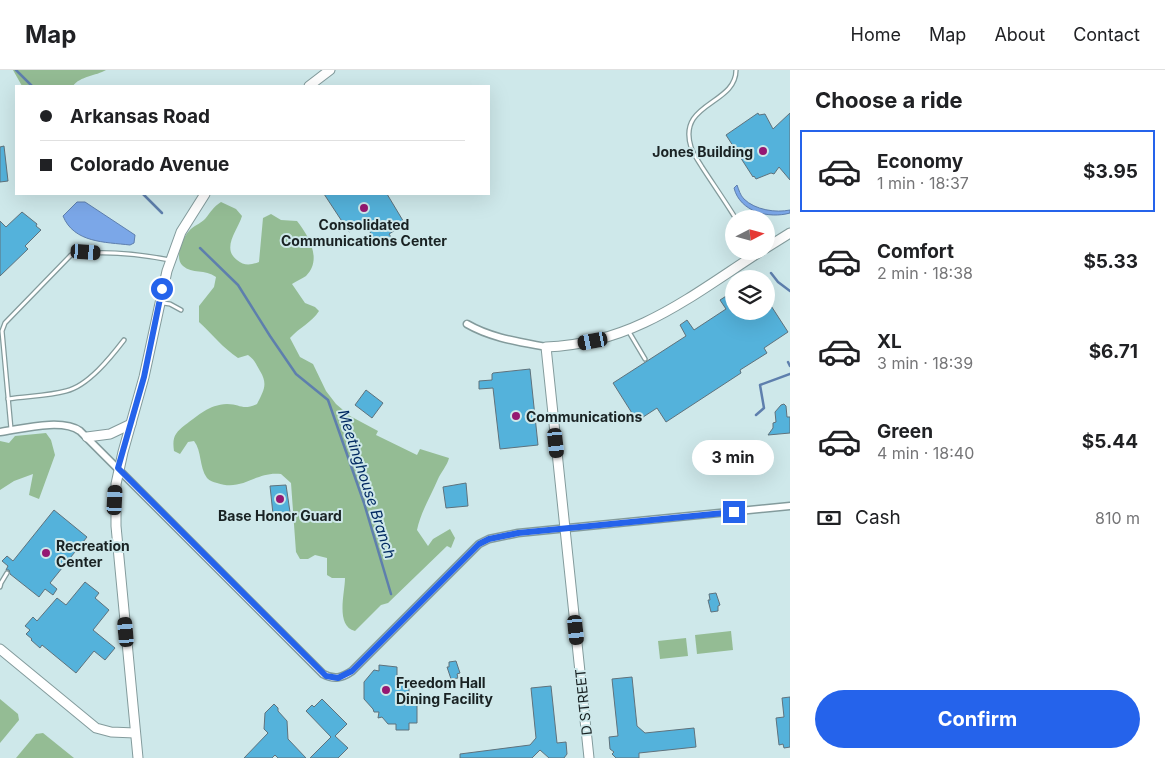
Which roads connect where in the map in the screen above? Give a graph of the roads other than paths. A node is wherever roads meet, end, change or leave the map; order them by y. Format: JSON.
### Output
{"nodes":[{"id":1,"x":330,"y":70,"type":"edge"},
{"id":2,"x":736,"y":70,"type":"edge"},
{"id":3,"x":310,"y":85,"type":"edge"},
{"id":4,"x":204,"y":195,"type":"edge"},
{"id":5,"x":730,"y":210,"type":"edge"},
{"id":6,"x":790,"y":233,"type":"edge"},
{"id":7,"x":775,"y":242,"type":"edge"},
{"id":8,"x":170,"y":260,"type":"junction"},
{"id":9,"x":746,"y":260,"type":"edge"},
{"id":10,"x":160,"y":303,"type":"junction"},
{"id":11,"x":180,"y":310,"type":"dead end"},
{"id":12,"x":467,"y":324,"type":"dead end"},
{"id":13,"x":628,"y":331,"type":"junction"},
{"id":14,"x":124,"y":340,"type":"dead end"},
{"id":15,"x":546,"y":347,"type":"junction"},
{"id":16,"x":645,"y":360,"type":"dead end"},
{"id":17,"x":8,"y":399,"type":"junction"},
{"id":18,"x":131,"y":424,"type":"junction"},
{"id":19,"x":11,"y":430,"type":"junction"},
{"id":20,"x":0,"y":432,"type":"edge"},
{"id":21,"x":87,"y":437,"type":"junction"},
{"id":22,"x":118,"y":468,"type":"junction"},
{"id":23,"x":790,"y":506,"type":"edge"},
{"id":24,"x":566,"y":529,"type":"junction"},
{"id":25,"x":7,"y":573,"type":"dead end"},
{"id":26,"x":0,"y":587,"type":"edge"},
{"id":27,"x":0,"y":650,"type":"edge"},
{"id":28,"x":135,"y":733,"type":"junction"},
{"id":29,"x":138,"y":758,"type":"edge"},
{"id":30,"x":589,"y":758,"type":"edge"}],
"edges":[{"from":1,"to":3,"type":"street"},
{"from":2,"to":5,"type":"lane"},
{"from":4,"to":8,"type":"street"},
{"from":6,"to":7,"type":"street"},
{"from":8,"to":10,"type":"street"},
{"from":8,"to":17,"type":"lane"},
{"from":9,"to":13,"type":"street"},
{"from":10,"to":11,"type":"lane"},
{"from":10,"to":18,"type":"street"},
{"from":12,"to":15,"type":"street"},
{"from":13,"to":15,"type":"street"},
{"from":13,"to":16,"type":"lane"},
{"from":14,"to":17,"type":"lane"},
{"from":15,"to":24,"type":"street","name":"D STREET"},
{"from":17,"to":19,"type":"lane"},
{"from":18,"to":21,"type":"street"},
{"from":18,"to":22,"type":"street"},
{"from":19,"to":20,"type":"street"},
{"from":19,"to":21,"type":"street"},
{"from":21,"to":22,"type":"street"},
{"from":22,"to":24,"type":"street"},
{"from":22,"to":28,"type":"street"},
{"from":23,"to":24,"type":"street"},
{"from":24,"to":30,"type":"street","name":"D STREET"},
{"from":25,"to":26,"type":"lane"},
{"from":27,"to":28,"type":"street"},
{"from":28,"to":29,"type":"street"}]}
